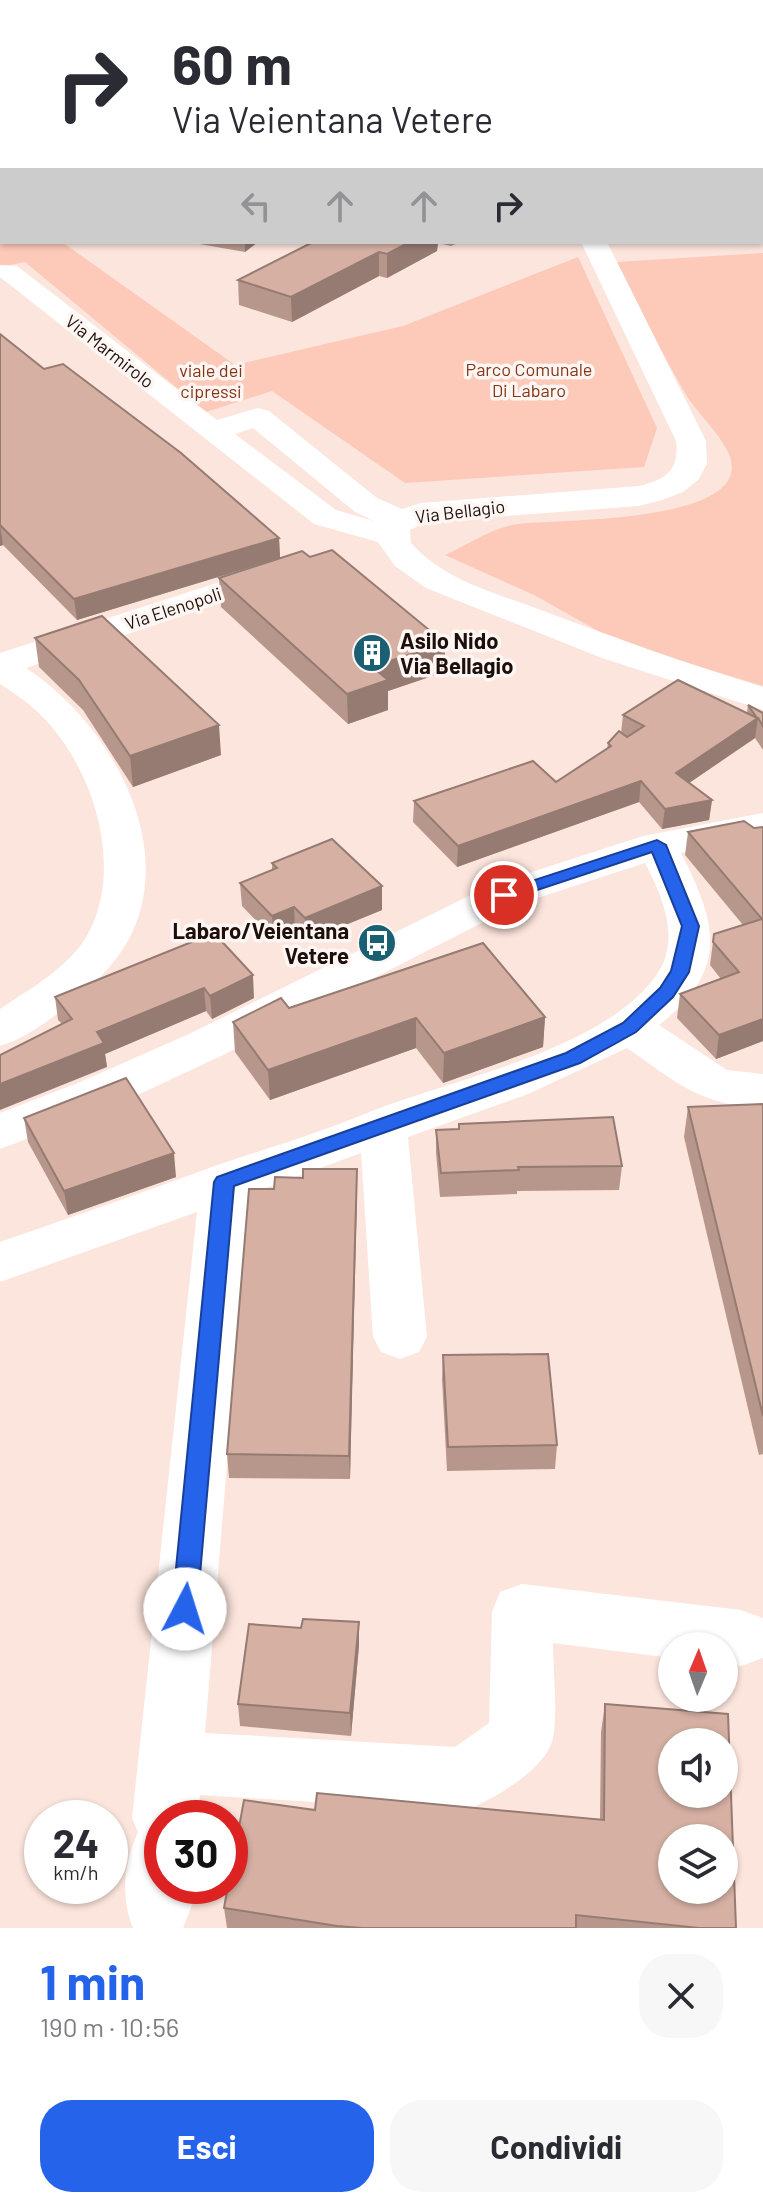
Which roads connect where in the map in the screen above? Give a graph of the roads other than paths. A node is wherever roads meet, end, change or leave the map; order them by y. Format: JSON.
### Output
{"nodes":[{"id":1,"x":595,"y":244,"type":"edge"},
{"id":2,"x":8,"y":271,"type":"dead end"},
{"id":3,"x":396,"y":529,"type":"junction"},
{"id":4,"x":341,"y":552,"type":"dead end"},
{"id":5,"x":298,"y":566,"type":"edge"},
{"id":6,"x":0,"y":667,"type":"edge"},
{"id":7,"x":763,"y":699,"type":"edge"},
{"id":8,"x":763,"y":825,"type":"edge"},
{"id":9,"x":657,"y":845,"type":"junction"},
{"id":10,"x":629,"y":1027,"type":"junction"},
{"id":11,"x":0,"y":1030,"type":"edge"},
{"id":12,"x":763,"y":1091,"type":"edge"},
{"id":13,"x":383,"y":1126,"type":"junction"},
{"id":14,"x":0,"y":1132,"type":"edge"},
{"id":15,"x":225,"y":1182,"type":"junction"},
{"id":16,"x":0,"y":1262,"type":"edge"},
{"id":17,"x":400,"y":1337,"type":"dead end"},
{"id":18,"x":741,"y":1638,"type":"dead end"},
{"id":19,"x":168,"y":1790,"type":"edge"}],
"edges":[{"from":1,"to":3,"type":"street","name":"Via Bellagio"},
{"from":2,"to":3,"type":"street","name":"Via Marmirolo"},
{"from":3,"to":4,"type":"street"},
{"from":3,"to":7,"type":"street","name":"Via Bellagio"},
{"from":5,"to":6,"type":"street","name":"Via Elenopoli"},
{"from":6,"to":11,"type":"street"},
{"from":8,"to":9,"type":"street"},
{"from":9,"to":10,"type":"street"},
{"from":9,"to":14,"type":"street"},
{"from":10,"to":12,"type":"street"},
{"from":10,"to":13,"type":"street"},
{"from":13,"to":15,"type":"street"},
{"from":13,"to":17,"type":"street"},
{"from":15,"to":16,"type":"street"},
{"from":15,"to":19,"type":"street"},
{"from":18,"to":19,"type":"street"}]}
